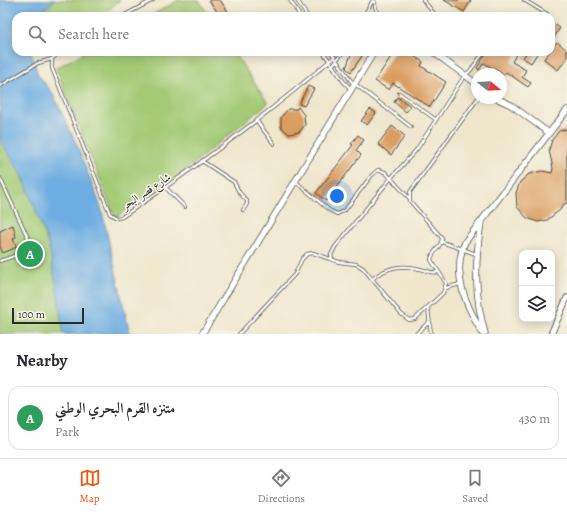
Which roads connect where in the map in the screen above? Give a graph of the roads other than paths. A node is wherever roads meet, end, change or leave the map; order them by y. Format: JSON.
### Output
{"nodes":[{"id":1,"x":153,"y":0,"type":"edge"},
{"id":2,"x":290,"y":0,"type":"edge"},
{"id":3,"x":296,"y":0,"type":"edge"},
{"id":4,"x":374,"y":0,"type":"edge"},
{"id":5,"x":423,"y":0,"type":"edge"},
{"id":6,"x":524,"y":0,"type":"edge"},
{"id":7,"x":130,"y":12,"type":"edge"},
{"id":8,"x":298,"y":12,"type":"edge"},
{"id":9,"x":304,"y":12,"type":"edge"},
{"id":10,"x":366,"y":12,"type":"edge"},
{"id":11,"x":378,"y":12,"type":"edge"},
{"id":12,"x":433,"y":12,"type":"edge"},
{"id":13,"x":544,"y":12,"type":"edge"},
{"id":14,"x":55,"y":56,"type":"edge"},
{"id":15,"x":326,"y":56,"type":"edge"},
{"id":16,"x":340,"y":56,"type":"edge"},
{"id":17,"x":372,"y":56,"type":"edge"},
{"id":18,"x":439,"y":56,"type":"edge"},
{"id":19,"x":481,"y":56,"type":"edge"},
{"id":20,"x":334,"y":57,"type":"joint"},
{"id":21,"x":52,"y":59,"type":"junction"},
{"id":22,"x":329,"y":61,"type":"junction"},
{"id":23,"x":337,"y":61,"type":"junction"},
{"id":24,"x":332,"y":66,"type":"junction"},
{"id":25,"x":465,"y":75,"type":"junction"},
{"id":26,"x":471,"y":80,"type":"edge"},
{"id":27,"x":0,"y":86,"type":"edge"},
{"id":28,"x":353,"y":86,"type":"junction"},
{"id":29,"x":399,"y":93,"type":"dead end"},
{"id":30,"x":507,"y":102,"type":"edge"},
{"id":31,"x":474,"y":104,"type":"edge"},
{"id":32,"x":567,"y":110,"type":"edge"},
{"id":33,"x":436,"y":119,"type":"junction"},
{"id":34,"x":256,"y":120,"type":"junction"},
{"id":35,"x":411,"y":127,"type":"dead end"},
{"id":36,"x":548,"y":133,"type":"junction"},
{"id":37,"x":274,"y":144,"type":"dead end"},
{"id":38,"x":202,"y":161,"type":"junction"},
{"id":39,"x":0,"y":178,"type":"edge"},
{"id":40,"x":391,"y":178,"type":"junction"},
{"id":41,"x":295,"y":181,"type":"junction"},
{"id":42,"x":166,"y":188,"type":"junction"},
{"id":43,"x":409,"y":198,"type":"junction"},
{"id":44,"x":185,"y":207,"type":"dead end"},
{"id":45,"x":243,"y":210,"type":"dead end"},
{"id":46,"x":482,"y":223,"type":"junction"},
{"id":47,"x":442,"y":242,"type":"junction"},
{"id":48,"x":462,"y":250,"type":"junction"},
{"id":49,"x":476,"y":254,"type":"junction"},
{"id":50,"x":332,"y":259,"type":"junction"},
{"id":51,"x":0,"y":261,"type":"edge"},
{"id":52,"x":438,"y":272,"type":"junction"},
{"id":53,"x":372,"y":280,"type":"junction"},
{"id":54,"x":460,"y":284,"type":"junction"},
{"id":55,"x":446,"y":288,"type":"junction"},
{"id":56,"x":567,"y":298,"type":"edge"},
{"id":57,"x":428,"y":307,"type":"junction"},
{"id":58,"x":429,"y":322,"type":"junction"},
{"id":59,"x":202,"y":334,"type":"edge"},
{"id":60,"x":239,"y":334,"type":"edge"},
{"id":61,"x":416,"y":334,"type":"edge"},
{"id":62,"x":431,"y":334,"type":"edge"},
{"id":63,"x":484,"y":334,"type":"edge"},
{"id":64,"x":552,"y":334,"type":"edge"}],
"edges":[{"from":1,"to":7,"type":"lane"},
{"from":2,"to":8,"type":"lane"},
{"from":3,"to":9,"type":"lane"},
{"from":4,"to":10,"type":"lane"},
{"from":4,"to":11,"type":"lane"},
{"from":5,"to":12,"type":"lane"},
{"from":6,"to":13,"type":"lane"},
{"from":14,"to":21,"type":"lane"},
{"from":15,"to":22,"type":"lane"},
{"from":16,"to":23,"type":"lane"},
{"from":17,"to":28,"type":"street"},
{"from":18,"to":25,"type":"street"},
{"from":19,"to":25,"type":"lane"},
{"from":20,"to":22,"type":"lane","name":"شارع قصر البحر"},
{"from":20,"to":23,"type":"lane"},
{"from":21,"to":27,"type":"lane"},
{"from":21,"to":42,"type":"lane","name":"شارع قصر البحر"},
{"from":22,"to":24,"type":"lane"},
{"from":22,"to":34,"type":"lane","name":"شارع قصر البحر"},
{"from":23,"to":24,"type":"lane"},
{"from":23,"to":28,"type":"lane"},
{"from":24,"to":28,"type":"lane"},
{"from":25,"to":26,"type":"street"},
{"from":25,"to":33,"type":"lane"},
{"from":28,"to":35,"type":"lane"},
{"from":28,"to":41,"type":"street"},
{"from":29,"to":33,"type":"lane"},
{"from":30,"to":36,"type":"street"},
{"from":31,"to":43,"type":"lane"},
{"from":32,"to":36,"type":"street"},
{"from":33,"to":40,"type":"lane"},
{"from":34,"to":37,"type":"lane"},
{"from":34,"to":38,"type":"lane","name":"شارع قصر البحر"},
{"from":36,"to":46,"type":"street"},
{"from":38,"to":42,"type":"lane","name":"شارع قصر البحر"},
{"from":38,"to":45,"type":"lane"},
{"from":39,"to":51,"type":"lane"},
{"from":40,"to":41,"type":"lane"},
{"from":40,"to":43,"type":"lane"},
{"from":40,"to":50,"type":"lane"},
{"from":41,"to":59,"type":"street"},
{"from":42,"to":44,"type":"lane"},
{"from":43,"to":47,"type":"lane"},
{"from":46,"to":48,"type":"street"},
{"from":46,"to":49,"type":"street"},
{"from":47,"to":48,"type":"lane"},
{"from":47,"to":52,"type":"lane"},
{"from":48,"to":49,"type":"lane"},
{"from":48,"to":54,"type":"street"},
{"from":49,"to":63,"type":"street"},
{"from":50,"to":53,"type":"lane"},
{"from":50,"to":60,"type":"lane"},
{"from":52,"to":53,"type":"lane"},
{"from":52,"to":55,"type":"lane"},
{"from":53,"to":57,"type":"lane"},
{"from":54,"to":55,"type":"lane"},
{"from":54,"to":63,"type":"street"},
{"from":55,"to":57,"type":"lane"},
{"from":56,"to":64,"type":"street"},
{"from":57,"to":58,"type":"lane"},
{"from":58,"to":61,"type":"lane"},
{"from":58,"to":62,"type":"lane"}]}
